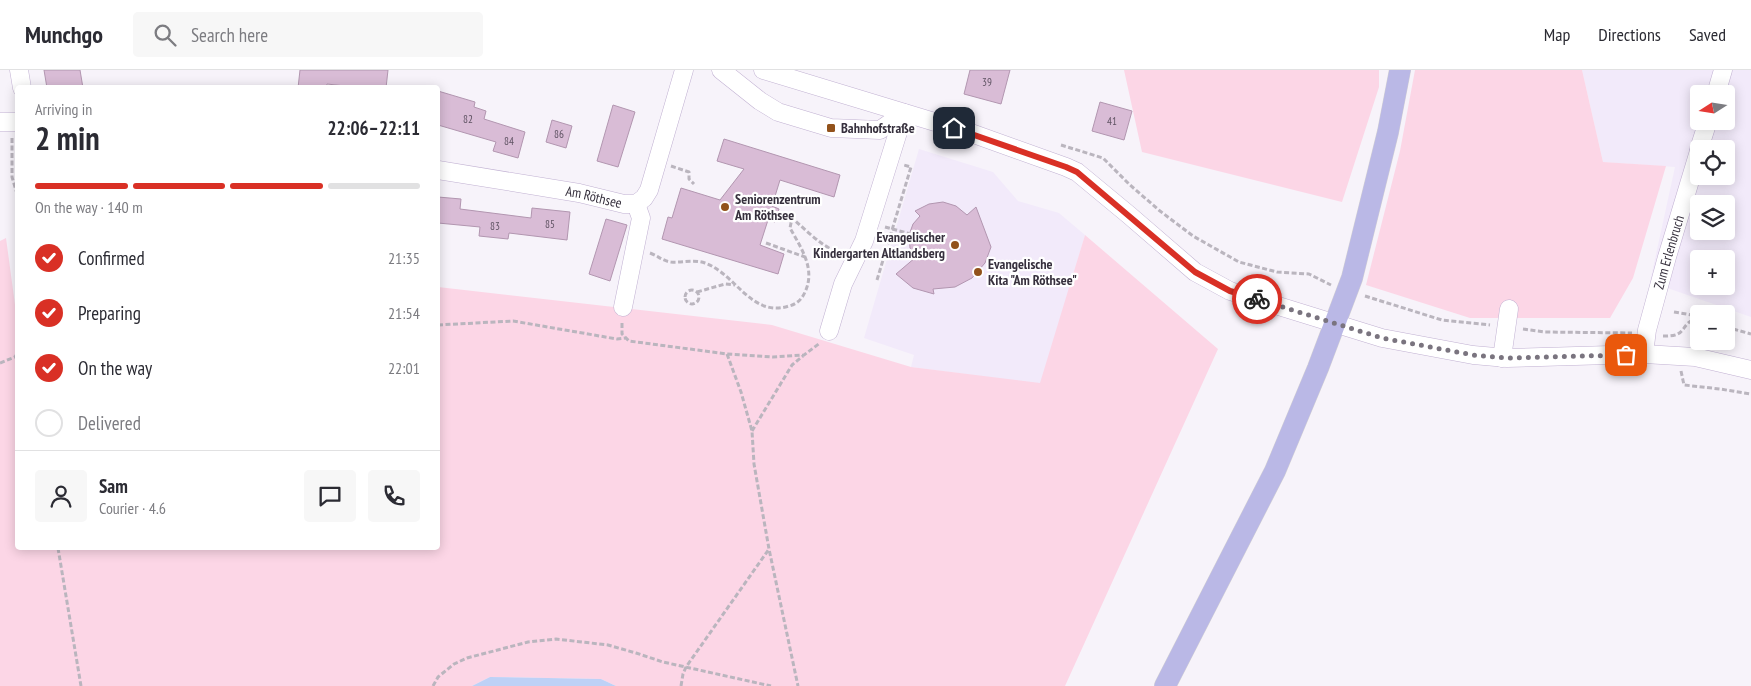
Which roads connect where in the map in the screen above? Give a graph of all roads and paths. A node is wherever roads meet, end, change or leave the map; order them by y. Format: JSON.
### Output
{"nodes":[{"id":1,"x":19,"y":70,"type":"edge"},
{"id":2,"x":684,"y":70,"type":"edge"},
{"id":3,"x":721,"y":70,"type":"edge"},
{"id":4,"x":762,"y":70,"type":"edge"},
{"id":5,"x":1400,"y":70,"type":"edge"},
{"id":6,"x":1723,"y":70,"type":"edge"},
{"id":7,"x":22,"y":85,"type":"edge"},
{"id":8,"x":1719,"y":85,"type":"edge"},
{"id":9,"x":904,"y":113,"type":"junction"},
{"id":10,"x":10,"y":122,"type":"edge"},
{"id":11,"x":1055,"y":144,"type":"dead end"},
{"id":12,"x":889,"y":160,"type":"junction"},
{"id":13,"x":440,"y":170,"type":"edge"},
{"id":14,"x":1690,"y":180,"type":"edge"},
{"id":15,"x":15,"y":187,"type":"edge"},
{"id":16,"x":636,"y":204,"type":"junction"},
{"id":17,"x":870,"y":222,"type":"junction"},
{"id":18,"x":892,"y":229,"type":"junction"},
{"id":19,"x":929,"y":239,"type":"dead end"},
{"id":20,"x":766,"y":244,"type":"dead end"},
{"id":21,"x":635,"y":248,"type":"junction"},
{"id":22,"x":806,"y":257,"type":"junction"},
{"id":23,"x":855,"y":259,"type":"junction"},
{"id":24,"x":877,"y":280,"type":"dead end"},
{"id":25,"x":736,"y":286,"type":"junction"},
{"id":26,"x":1347,"y":291,"type":"junction"},
{"id":27,"x":697,"y":292,"type":"junction"},
{"id":28,"x":623,"y":307,"type":"joint"},
{"id":29,"x":1509,"y":309,"type":"dead end"},
{"id":30,"x":1674,"y":312,"type":"dead end"},
{"id":31,"x":1690,"y":315,"type":"edge"},
{"id":32,"x":1690,"y":320,"type":"edge"},
{"id":33,"x":1334,"y":323,"type":"junction"},
{"id":34,"x":440,"y":325,"type":"edge"},
{"id":35,"x":1506,"y":327,"type":"junction"},
{"id":36,"x":829,"y":330,"type":"joint"},
{"id":37,"x":1735,"y":330,"type":"edge"},
{"id":38,"x":1751,"y":334,"type":"edge"},
{"id":39,"x":1646,"y":335,"type":"junction"},
{"id":40,"x":626,"y":338,"type":"junction"},
{"id":41,"x":727,"y":354,"type":"junction"},
{"id":42,"x":1644,"y":354,"type":"junction"},
{"id":43,"x":804,"y":355,"type":"junction"},
{"id":44,"x":15,"y":357,"type":"edge"},
{"id":45,"x":1502,"y":358,"type":"junction"},
{"id":46,"x":0,"y":364,"type":"edge"},
{"id":47,"x":1751,"y":370,"type":"edge"},
{"id":48,"x":752,"y":431,"type":"junction"},
{"id":49,"x":769,"y":549,"type":"junction"},
{"id":50,"x":58,"y":550,"type":"edge"},
{"id":51,"x":686,"y":667,"type":"junction"},
{"id":52,"x":81,"y":686,"type":"edge"},
{"id":53,"x":433,"y":686,"type":"edge"},
{"id":54,"x":681,"y":686,"type":"edge"},
{"id":55,"x":771,"y":686,"type":"edge"},
{"id":56,"x":798,"y":686,"type":"edge"},
{"id":57,"x":1165,"y":686,"type":"edge"}],
"edges":[{"from":1,"to":7,"type":"street"},
{"from":2,"to":16,"type":"street","name":"Am Röthsee"},
{"from":3,"to":9,"type":"street"},
{"from":4,"to":9,"type":"street"},
{"from":5,"to":26,"type":"main road"},
{"from":6,"to":8,"type":"street"},
{"from":9,"to":12,"type":"street"},
{"from":9,"to":33,"type":"street"},
{"from":10,"to":15,"type":"path"},
{"from":11,"to":26,"type":"path"},
{"from":12,"to":17,"type":"street"},
{"from":12,"to":18,"type":"path"},
{"from":13,"to":16,"type":"street","name":"Am Röthsee"},
{"from":14,"to":39,"type":"street","name":"Zum Erlenbruch"},
{"from":16,"to":21,"type":"street"},
{"from":17,"to":18,"type":"path"},
{"from":17,"to":23,"type":"street"},
{"from":18,"to":19,"type":"path"},
{"from":18,"to":24,"type":"path"},
{"from":20,"to":22,"type":"path"},
{"from":21,"to":25,"type":"path"},
{"from":21,"to":28,"type":"street"},
{"from":22,"to":23,"type":"path"},
{"from":22,"to":25,"type":"path"},
{"from":23,"to":36,"type":"street"},
{"from":25,"to":27,"type":"path"},
{"from":26,"to":33,"type":"main road"},
{"from":26,"to":35,"type":"path"},
{"from":27,"to":27,"type":"path"},
{"from":28,"to":40,"type":"path"},
{"from":29,"to":35,"type":"street"},
{"from":30,"to":31,"type":"path"},
{"from":32,"to":39,"type":"path"},
{"from":33,"to":45,"type":"street"},
{"from":33,"to":57,"type":"main road"},
{"from":34,"to":40,"type":"path"},
{"from":35,"to":39,"type":"path"},
{"from":35,"to":45,"type":"street"},
{"from":36,"to":43,"type":"path"},
{"from":37,"to":38,"type":"path"},
{"from":39,"to":42,"type":"street","name":"Zum Erlenbruch"},
{"from":40,"to":41,"type":"path"},
{"from":41,"to":43,"type":"path"},
{"from":41,"to":48,"type":"path"},
{"from":42,"to":45,"type":"street"},
{"from":42,"to":47,"type":"street"},
{"from":43,"to":48,"type":"path"},
{"from":44,"to":46,"type":"path"},
{"from":48,"to":49,"type":"path"},
{"from":49,"to":51,"type":"path"},
{"from":49,"to":56,"type":"path"},
{"from":50,"to":52,"type":"path"},
{"from":51,"to":53,"type":"path"},
{"from":51,"to":54,"type":"path"},
{"from":51,"to":55,"type":"path"}]}
